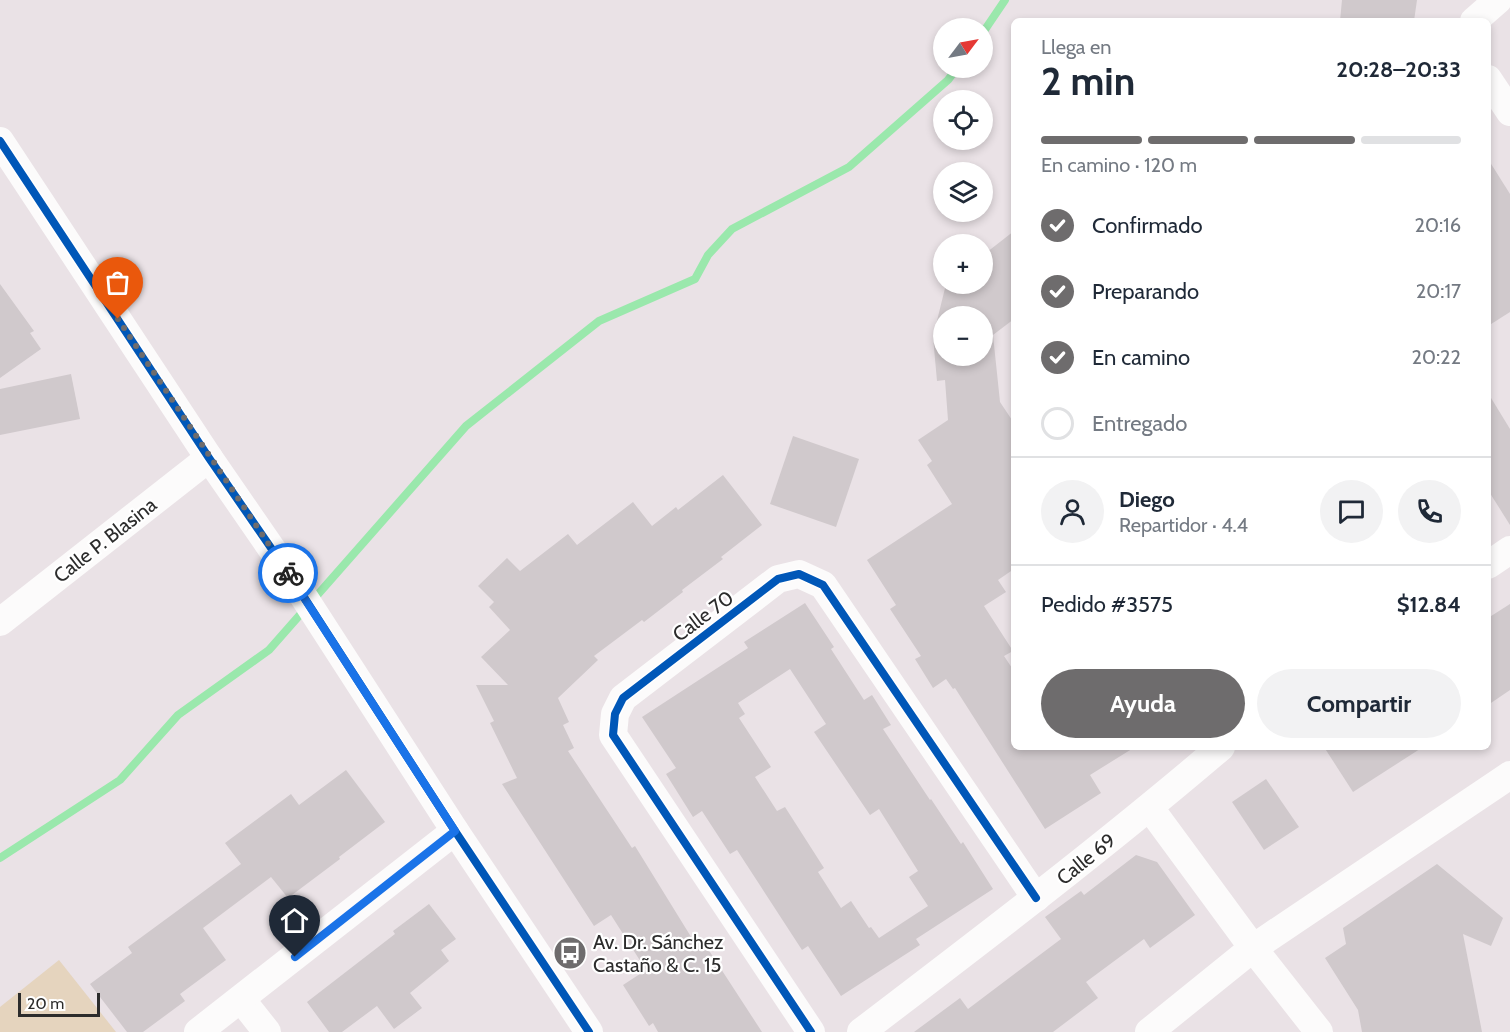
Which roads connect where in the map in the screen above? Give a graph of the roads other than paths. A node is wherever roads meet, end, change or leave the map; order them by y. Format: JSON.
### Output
{"nodes":[{"id":1,"x":1498,"y":0,"type":"edge"},
{"id":2,"x":1477,"y":18,"type":"edge"},
{"id":3,"x":1491,"y":84,"type":"edge"},
{"id":4,"x":1510,"y":112,"type":"edge"},
{"id":5,"x":0,"y":141,"type":"edge"},
{"id":6,"x":209,"y":458,"type":"junction"},
{"id":7,"x":1510,"y":550,"type":"edge"},
{"id":8,"x":1491,"y":563,"type":"edge"},
{"id":9,"x":0,"y":622,"type":"edge"},
{"id":10,"x":1218,"y":750,"type":"edge"},
{"id":11,"x":1510,"y":775,"type":"edge"},
{"id":12,"x":1150,"y":808,"type":"junction"},
{"id":13,"x":455,"y":831,"type":"junction"},
{"id":14,"x":1036,"y":898,"type":"junction"},
{"id":15,"x":1253,"y":948,"type":"junction"},
{"id":16,"x":242,"y":999,"type":"junction"},
{"id":17,"x":1296,"y":1002,"type":"junction"},
{"id":18,"x":1168,"y":1026,"type":"edge"},
{"id":19,"x":198,"y":1032,"type":"edge"},
{"id":20,"x":267,"y":1032,"type":"edge"},
{"id":21,"x":589,"y":1032,"type":"edge"},
{"id":22,"x":811,"y":1032,"type":"edge"},
{"id":23,"x":861,"y":1032,"type":"edge"},
{"id":24,"x":1306,"y":1032,"type":"edge"},
{"id":25,"x":1319,"y":1032,"type":"edge"}],
"edges":[{"from":1,"to":2,"type":"street"},
{"from":3,"to":4,"type":"street"},
{"from":5,"to":6,"type":"street"},
{"from":6,"to":9,"type":"street","name":"Calle P. Blasina"},
{"from":6,"to":13,"type":"street"},
{"from":7,"to":8,"type":"street"},
{"from":10,"to":12,"type":"street","name":"Calle 69"},
{"from":11,"to":15,"type":"street"},
{"from":12,"to":14,"type":"street","name":"Calle 69"},
{"from":12,"to":15,"type":"street"},
{"from":13,"to":16,"type":"street"},
{"from":13,"to":21,"type":"street"},
{"from":14,"to":22,"type":"street","name":"Calle 70"},
{"from":14,"to":23,"type":"street","name":"Calle 69"},
{"from":15,"to":17,"type":"street"},
{"from":15,"to":18,"type":"street"},
{"from":16,"to":19,"type":"street"},
{"from":16,"to":20,"type":"street"},
{"from":17,"to":24,"type":"street"},
{"from":17,"to":25,"type":"street"}]}
